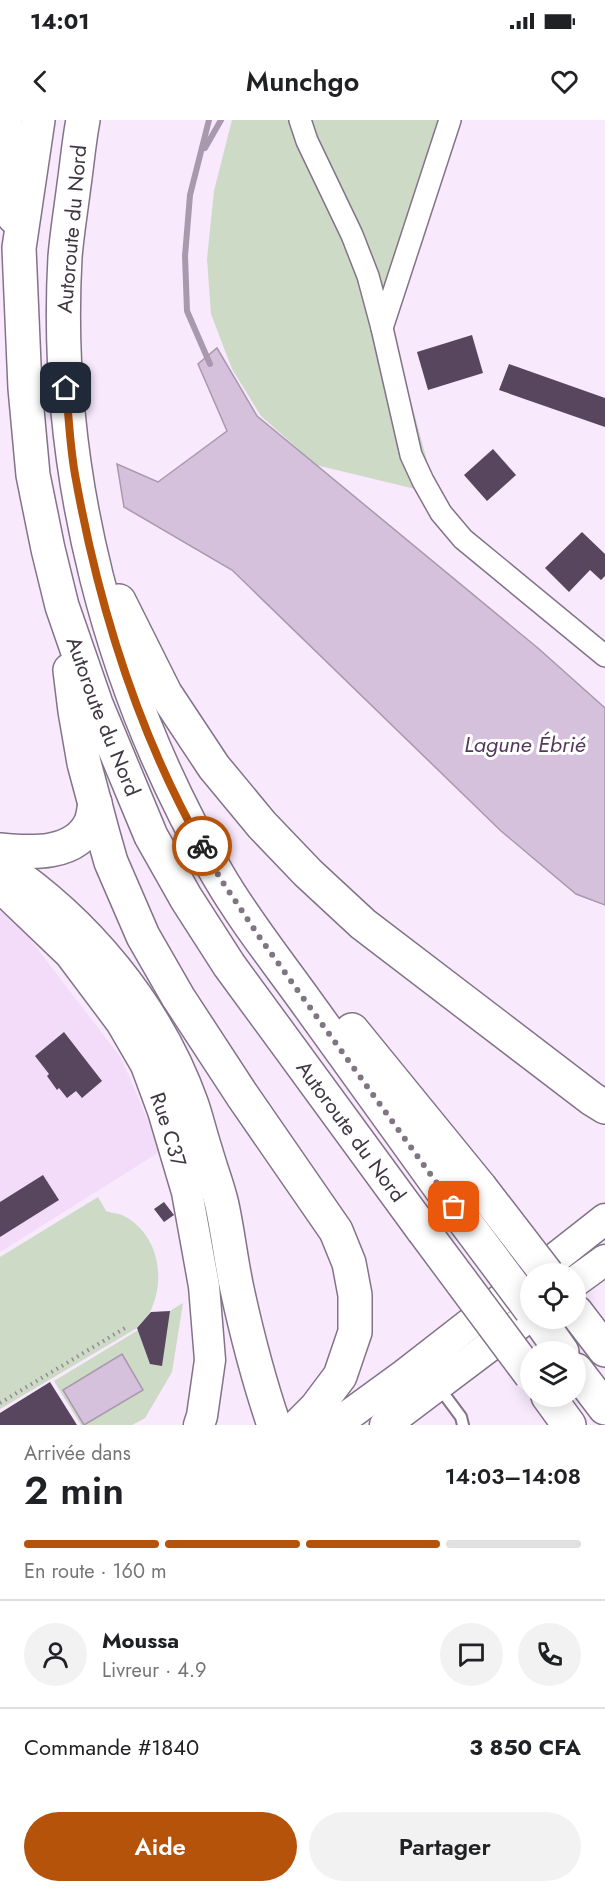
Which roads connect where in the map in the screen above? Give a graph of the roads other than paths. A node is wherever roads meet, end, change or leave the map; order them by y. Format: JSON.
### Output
{"nodes":[{"id":1,"x":5,"y":120,"type":"edge"},
{"id":2,"x":38,"y":120,"type":"edge"},
{"id":3,"x":83,"y":120,"type":"edge"},
{"id":4,"x":300,"y":120,"type":"edge"},
{"id":5,"x":450,"y":120,"type":"edge"},
{"id":6,"x":19,"y":248,"type":"junction"},
{"id":7,"x":382,"y":328,"type":"junction"},
{"id":8,"x":89,"y":543,"type":"junction"},
{"id":9,"x":62,"y":606,"type":"junction"},
{"id":10,"x":605,"y":656,"type":"edge"},
{"id":11,"x":95,"y":803,"type":"junction"},
{"id":12,"x":0,"y":850,"type":"edge"},
{"id":13,"x":0,"y":864,"type":"edge"},
{"id":14,"x":0,"y":887,"type":"edge"},
{"id":15,"x":260,"y":938,"type":"junction"},
{"id":16,"x":605,"y":1107,"type":"edge"},
{"id":17,"x":605,"y":1219,"type":"edge"},
{"id":18,"x":605,"y":1260,"type":"edge"},
{"id":19,"x":539,"y":1263,"type":"edge"},
{"id":20,"x":549,"y":1263,"type":"edge"},
{"id":21,"x":586,"y":1274,"type":"edge"},
{"id":22,"x":520,"y":1285,"type":"edge"},
{"id":23,"x":520,"y":1295,"type":"edge"},
{"id":24,"x":520,"y":1324,"type":"edge"},
{"id":25,"x":520,"y":1360,"type":"edge"},
{"id":26,"x":586,"y":1383,"type":"edge"},
{"id":27,"x":438,"y":1386,"type":"junction"},
{"id":28,"x":556,"y":1407,"type":"edge"},
{"id":29,"x":605,"y":1408,"type":"edge"},
{"id":30,"x":199,"y":1425,"type":"edge"},
{"id":31,"x":274,"y":1425,"type":"edge"},
{"id":32,"x":299,"y":1425,"type":"edge"},
{"id":33,"x":335,"y":1425,"type":"edge"},
{"id":34,"x":385,"y":1425,"type":"edge"},
{"id":35,"x":464,"y":1425,"type":"edge"},
{"id":36,"x":569,"y":1425,"type":"edge"}],
"edges":[{"from":1,"to":6,"type":"highway"},
{"from":2,"to":6,"type":"highway","name":"Autoroute du Nord"},
{"from":3,"to":8,"type":"highway","name":"Autoroute du Nord"},
{"from":4,"to":7,"type":"street"},
{"from":5,"to":7,"type":"street"},
{"from":6,"to":9,"type":"highway","name":"Autoroute du Nord"},
{"from":7,"to":10,"type":"street"},
{"from":8,"to":15,"type":"highway","name":"Autoroute du Nord"},
{"from":8,"to":16,"type":"highway"},
{"from":9,"to":11,"type":"highway"},
{"from":9,"to":25,"type":"highway","name":"Autoroute du Nord","bridge":true},
{"from":11,"to":12,"type":"highway"},
{"from":11,"to":32,"type":"highway"},
{"from":13,"to":31,"type":"highway"},
{"from":14,"to":30,"type":"street","name":"Rue C37"},
{"from":15,"to":19,"type":"highway","bridge":true},
{"from":15,"to":23,"type":"highway","name":"Autoroute du Nord","bridge":true},
{"from":17,"to":20,"type":"street"},
{"from":18,"to":21,"type":"street"},
{"from":22,"to":33,"type":"street"},
{"from":24,"to":27,"type":"street"},
{"from":26,"to":29,"type":"highway"},
{"from":27,"to":34,"type":"street"},
{"from":27,"to":35,"type":"lane"},
{"from":28,"to":36,"type":"highway"}]}
